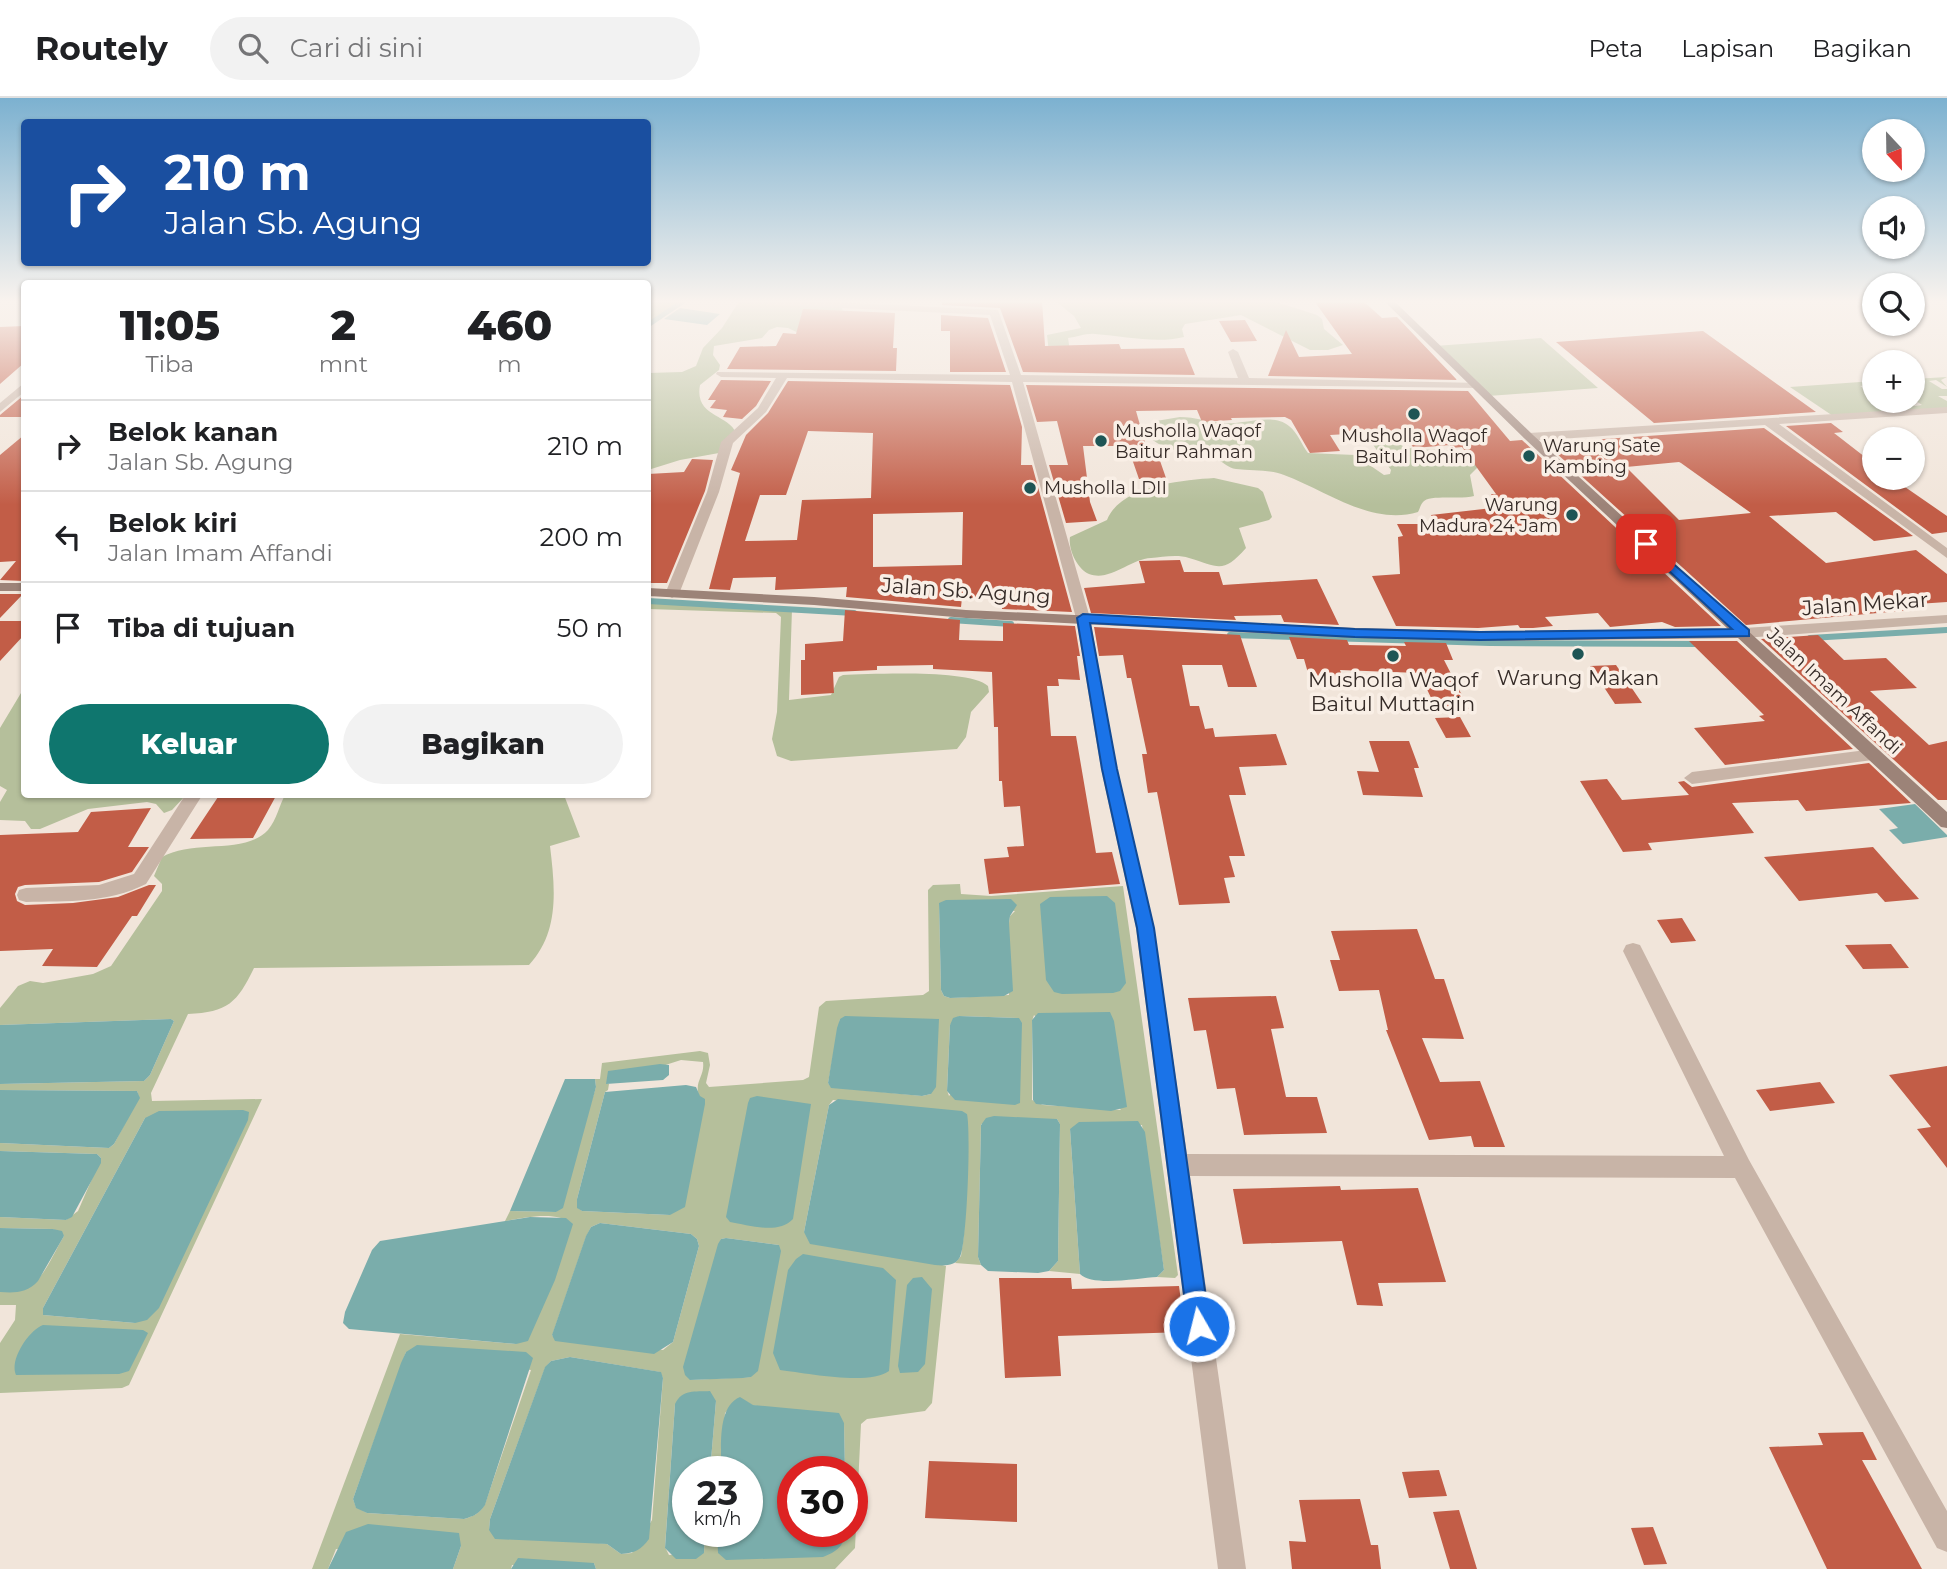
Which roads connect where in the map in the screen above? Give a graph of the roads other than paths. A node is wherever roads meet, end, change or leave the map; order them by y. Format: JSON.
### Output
{"nodes":[{"id":1,"x":1014,"y":369,"type":"edge"},
{"id":2,"x":1240,"y":369,"type":"edge"},
{"id":3,"x":1459,"y":369,"type":"edge"},
{"id":4,"x":721,"y":374,"type":"dead end"},
{"id":5,"x":783,"y":375,"type":"junction"},
{"id":6,"x":1017,"y":379,"type":"junction"},
{"id":7,"x":1245,"y":382,"type":"junction"},
{"id":8,"x":1476,"y":385,"type":"junction"},
{"id":9,"x":21,"y":389,"type":"edge"},
{"id":10,"x":0,"y":409,"type":"edge"},
{"id":11,"x":1947,"y":410,"type":"edge"},
{"id":12,"x":1767,"y":421,"type":"junction"},
{"id":13,"x":1529,"y":437,"type":"junction"},
{"id":14,"x":1947,"y":554,"type":"edge"},
{"id":15,"x":0,"y":587,"type":"edge"},
{"id":16,"x":21,"y":587,"type":"edge"},
{"id":17,"x":651,"y":592,"type":"edge"},
{"id":18,"x":672,"y":594,"type":"junction"},
{"id":19,"x":1083,"y":618,"type":"junction"},
{"id":20,"x":1942,"y":624,"type":"edge"},
{"id":21,"x":1747,"y":636,"type":"junction"},
{"id":22,"x":1874,"y":755,"type":"junction"},
{"id":23,"x":1692,"y":778,"type":"dead end"},
{"id":24,"x":192,"y":798,"type":"edge"},
{"id":25,"x":1947,"y":822,"type":"edge"},
{"id":26,"x":26,"y":895,"type":"dead end"},
{"id":27,"x":1633,"y":951,"type":"dead end"},
{"id":28,"x":1177,"y":1165,"type":"junction"},
{"id":29,"x":1741,"y":1167,"type":"junction"},
{"id":30,"x":1947,"y":1538,"type":"edge"},
{"id":31,"x":1232,"y":1569,"type":"edge"}],
"edges":[{"from":1,"to":6,"type":"street"},
{"from":2,"to":7,"type":"street"},
{"from":3,"to":8,"type":"street","name":"Jalan Imam Affandi"},
{"from":4,"to":5,"type":"street"},
{"from":5,"to":6,"type":"street"},
{"from":5,"to":18,"type":"street"},
{"from":6,"to":7,"type":"street"},
{"from":6,"to":19,"type":"street"},
{"from":7,"to":8,"type":"street"},
{"from":8,"to":13,"type":"street","name":"Jalan Imam Affandi"},
{"from":9,"to":10,"type":"street"},
{"from":11,"to":12,"type":"street"},
{"from":12,"to":13,"type":"street"},
{"from":12,"to":14,"type":"street"},
{"from":13,"to":21,"type":"street","name":"Jalan Imam Affandi"},
{"from":15,"to":16,"type":"street"},
{"from":17,"to":18,"type":"street","name":"Jalan Sb. Agung"},
{"from":18,"to":19,"type":"street","name":"Jalan Sb. Agung"},
{"from":19,"to":21,"type":"street","name":"Jalan Sb. Agung"},
{"from":19,"to":28,"type":"street"},
{"from":20,"to":21,"type":"street","name":"Jalan Mekar"},
{"from":21,"to":22,"type":"street","name":"Jalan Imam Affandi"},
{"from":22,"to":23,"type":"street"},
{"from":22,"to":25,"type":"street","name":"Jalan Imam Affandi"},
{"from":24,"to":26,"type":"street"},
{"from":27,"to":29,"type":"street"},
{"from":28,"to":29,"type":"street"},
{"from":28,"to":31,"type":"street"},
{"from":29,"to":30,"type":"street"}]}
